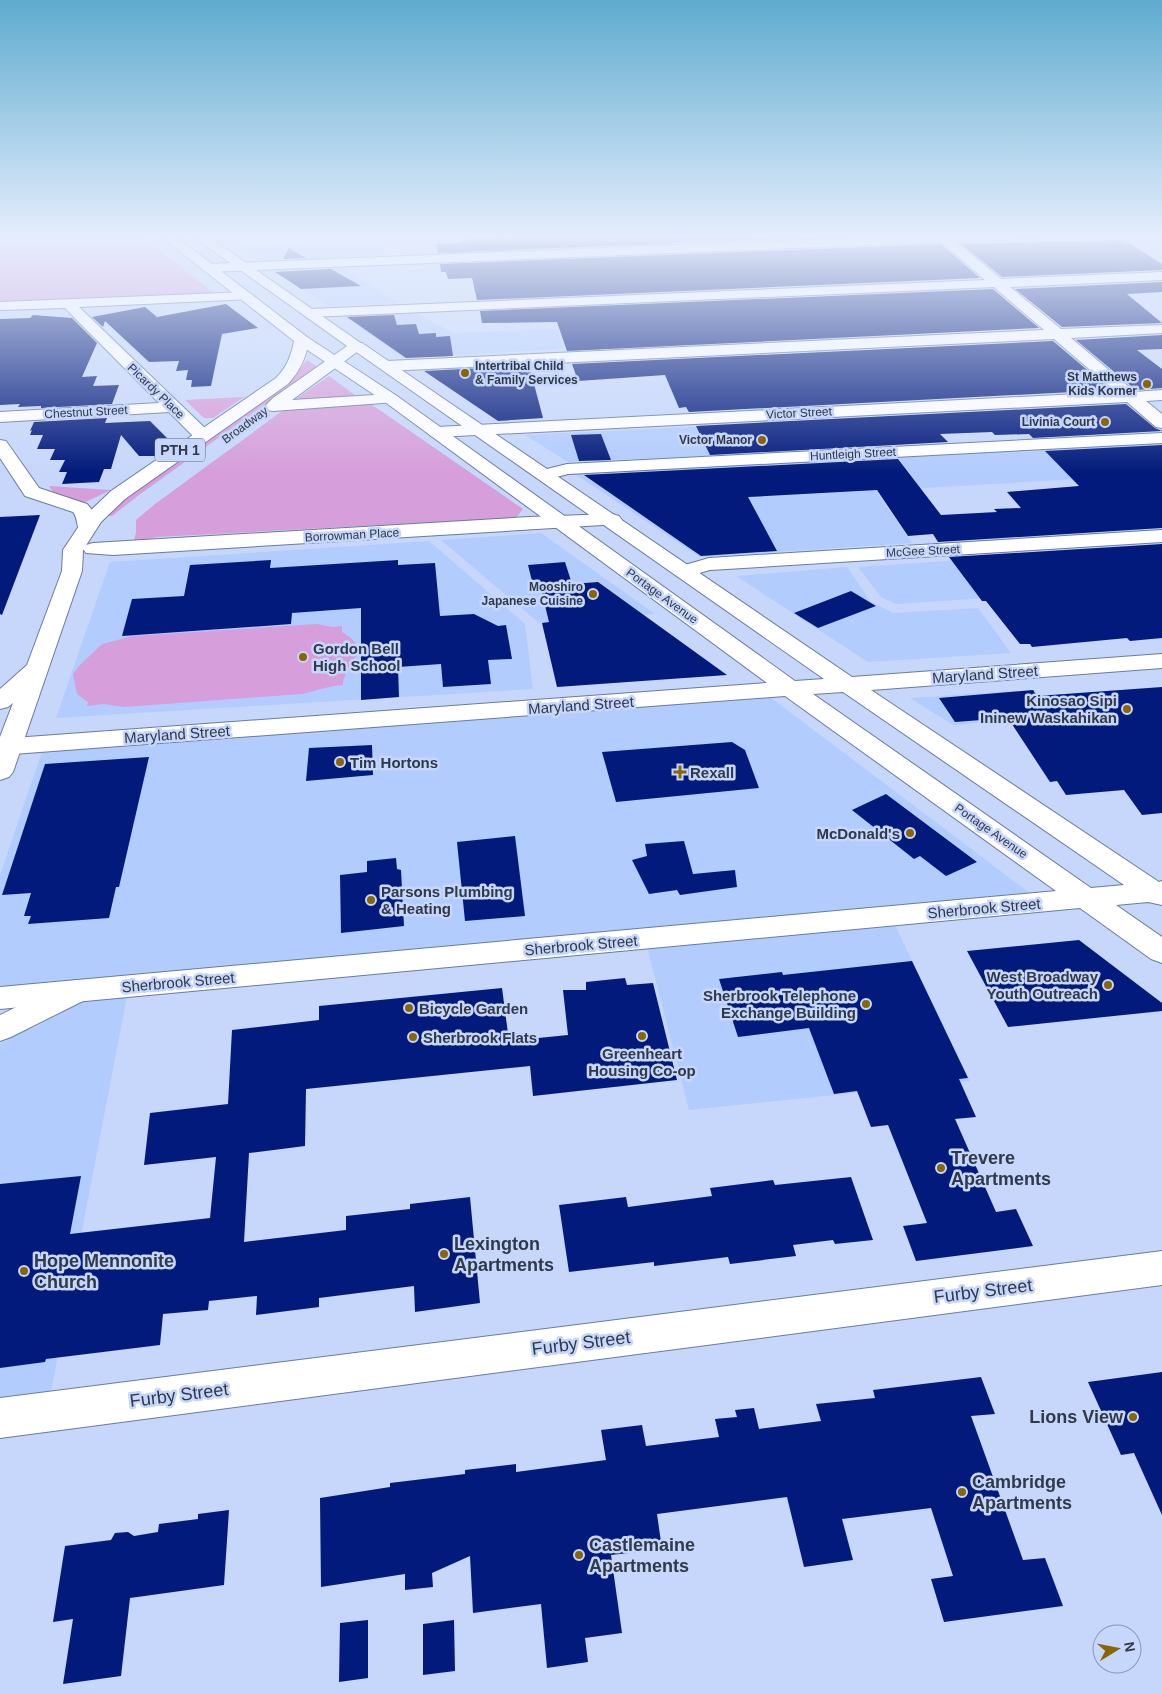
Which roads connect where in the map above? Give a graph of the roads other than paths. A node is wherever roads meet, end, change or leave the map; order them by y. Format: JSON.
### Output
{"nodes":[{"id":1,"x":77,"y":314,"type":"edge"},
{"id":2,"x":270,"y":314,"type":"edge"},
{"id":3,"x":312,"y":314,"type":"edge"},
{"id":4,"x":1033,"y":314,"type":"edge"},
{"id":5,"x":1162,"y":329,"type":"edge"},
{"id":6,"x":1056,"y":334,"type":"junction"},
{"id":7,"x":302,"y":340,"type":"junction"},
{"id":8,"x":357,"y":346,"type":"junction"},
{"id":9,"x":334,"y":362,"type":"junction"},
{"id":10,"x":386,"y":366,"type":"junction"},
{"id":11,"x":1162,"y":395,"type":"edge"},
{"id":12,"x":1131,"y":396,"type":"junction"},
{"id":13,"x":391,"y":399,"type":"junction"},
{"id":14,"x":272,"y":406,"type":"junction"},
{"id":15,"x":172,"y":407,"type":"junction"},
{"id":16,"x":0,"y":417,"type":"edge"},
{"id":17,"x":1162,"y":423,"type":"edge"},
{"id":18,"x":480,"y":430,"type":"junction"},
{"id":19,"x":437,"y":432,"type":"junction"},
{"id":20,"x":202,"y":435,"type":"junction"},
{"id":21,"x":1162,"y":438,"type":"edge"},
{"id":22,"x":2,"y":450,"type":"edge"},
{"id":23,"x":545,"y":474,"type":"junction"},
{"id":24,"x":139,"y":502,"type":"dead end"},
{"id":25,"x":612,"y":520,"type":"junction"},
{"id":26,"x":560,"y":522,"type":"junction"},
{"id":27,"x":87,"y":527,"type":"junction"},
{"id":28,"x":108,"y":531,"type":"dead end"},
{"id":29,"x":1162,"y":536,"type":"edge"},
{"id":30,"x":93,"y":549,"type":"junction"},
{"id":31,"x":72,"y":571,"type":"junction"},
{"id":32,"x":685,"y":571,"type":"junction"},
{"id":33,"x":1162,"y":661,"type":"edge"},
{"id":34,"x":39,"y":665,"type":"junction"},
{"id":35,"x":847,"y":684,"type":"junction"},
{"id":36,"x":790,"y":689,"type":"junction"},
{"id":37,"x":0,"y":702,"type":"edge"},
{"id":38,"x":5,"y":746,"type":"edge"},
{"id":39,"x":0,"y":772,"type":"edge"},
{"id":40,"x":1159,"y":893,"type":"edge"},
{"id":41,"x":1086,"y":899,"type":"junction"},
{"id":42,"x":1162,"y":952,"type":"edge"},
{"id":43,"x":76,"y":991,"type":"junction"},
{"id":44,"x":0,"y":998,"type":"edge"},
{"id":45,"x":0,"y":1029,"type":"edge"},
{"id":46,"x":1162,"y":1268,"type":"edge"},
{"id":47,"x":0,"y":1418,"type":"edge"}],
"edges":[{"from":1,"to":15,"type":"main road","name":"Picardy Place"},
{"from":2,"to":7,"type":"main road","name":"Portage Avenue"},
{"from":3,"to":8,"type":"main road"},
{"from":4,"to":6,"type":"main road"},
{"from":5,"to":6,"type":"main road"},
{"from":6,"to":10,"type":"main road"},
{"from":6,"to":12,"type":"main road"},
{"from":7,"to":9,"type":"main road","name":"Portage Avenue"},
{"from":7,"to":20,"type":"main road","name":"Broadway","number":"PTH 1"},
{"from":8,"to":9,"type":"main road","name":"Broadway","number":"PTH 1"},
{"from":8,"to":10,"type":"main road"},
{"from":9,"to":13,"type":"main road","name":"Portage Avenue"},
{"from":9,"to":14,"type":"main road","name":"Broadway","number":"PTH 1"},
{"from":10,"to":18,"type":"main road"},
{"from":11,"to":12,"type":"main road","name":"Victor Street"},
{"from":12,"to":17,"type":"main road"},
{"from":12,"to":18,"type":"main road","name":"Victor Street"},
{"from":13,"to":14,"type":"main road"},
{"from":13,"to":19,"type":"main road","name":"Portage Avenue"},
{"from":14,"to":24,"type":"main road","name":"Broadway","number":"PTH 1"},
{"from":15,"to":16,"type":"main road","name":"Chestnut Street"},
{"from":15,"to":20,"type":"main road","name":"Picardy Place"},
{"from":18,"to":19,"type":"main road","name":"Victor Street"},
{"from":18,"to":23,"type":"main road"},
{"from":19,"to":26,"type":"main road","name":"Portage Avenue"},
{"from":20,"to":27,"type":"main road","name":"Broadway","number":"PTH 1"},
{"from":21,"to":23,"type":"main road","name":"Huntleigh Street"},
{"from":22,"to":27,"type":"main road"},
{"from":23,"to":25,"type":"main road"},
{"from":25,"to":26,"type":"main road","name":"Borrowman Place"},
{"from":25,"to":32,"type":"main road"},
{"from":26,"to":30,"type":"main road","name":"Borrowman Place"},
{"from":26,"to":36,"type":"main road","name":"Portage Avenue"},
{"from":27,"to":31,"type":"main road","name":"Broadway","number":"PTH 1"},
{"from":28,"to":30,"type":"main road","name":"Broadway","number":"PTH 1"},
{"from":29,"to":32,"type":"main road","name":"McGee Street"},
{"from":30,"to":31,"type":"main road","name":"Broadway","number":"PTH 1"},
{"from":31,"to":34,"type":"main road","name":"Broadway","number":"PTH 1"},
{"from":32,"to":35,"type":"main road"},
{"from":33,"to":35,"type":"main road","name":"Maryland Street"},
{"from":34,"to":37,"type":"main road"},
{"from":34,"to":38,"type":"main road","name":"Broadway","number":"PTH 1"},
{"from":35,"to":36,"type":"main road","name":"Maryland Street"},
{"from":35,"to":40,"type":"main road"},
{"from":36,"to":38,"type":"main road","name":"Maryland Street"},
{"from":36,"to":41,"type":"main road","name":"Portage Avenue"},
{"from":38,"to":39,"type":"main road","name":"Broadway","number":"PTH 1"},
{"from":40,"to":41,"type":"main road","name":"Sherbrook Street"},
{"from":41,"to":42,"type":"main road","name":"Portage Avenue"},
{"from":41,"to":43,"type":"main road","name":"Sherbrook Street"},
{"from":43,"to":44,"type":"main road","name":"Sherbrook Street"},
{"from":43,"to":45,"type":"main road"},
{"from":46,"to":47,"type":"main road","name":"Furby Street"}]}
